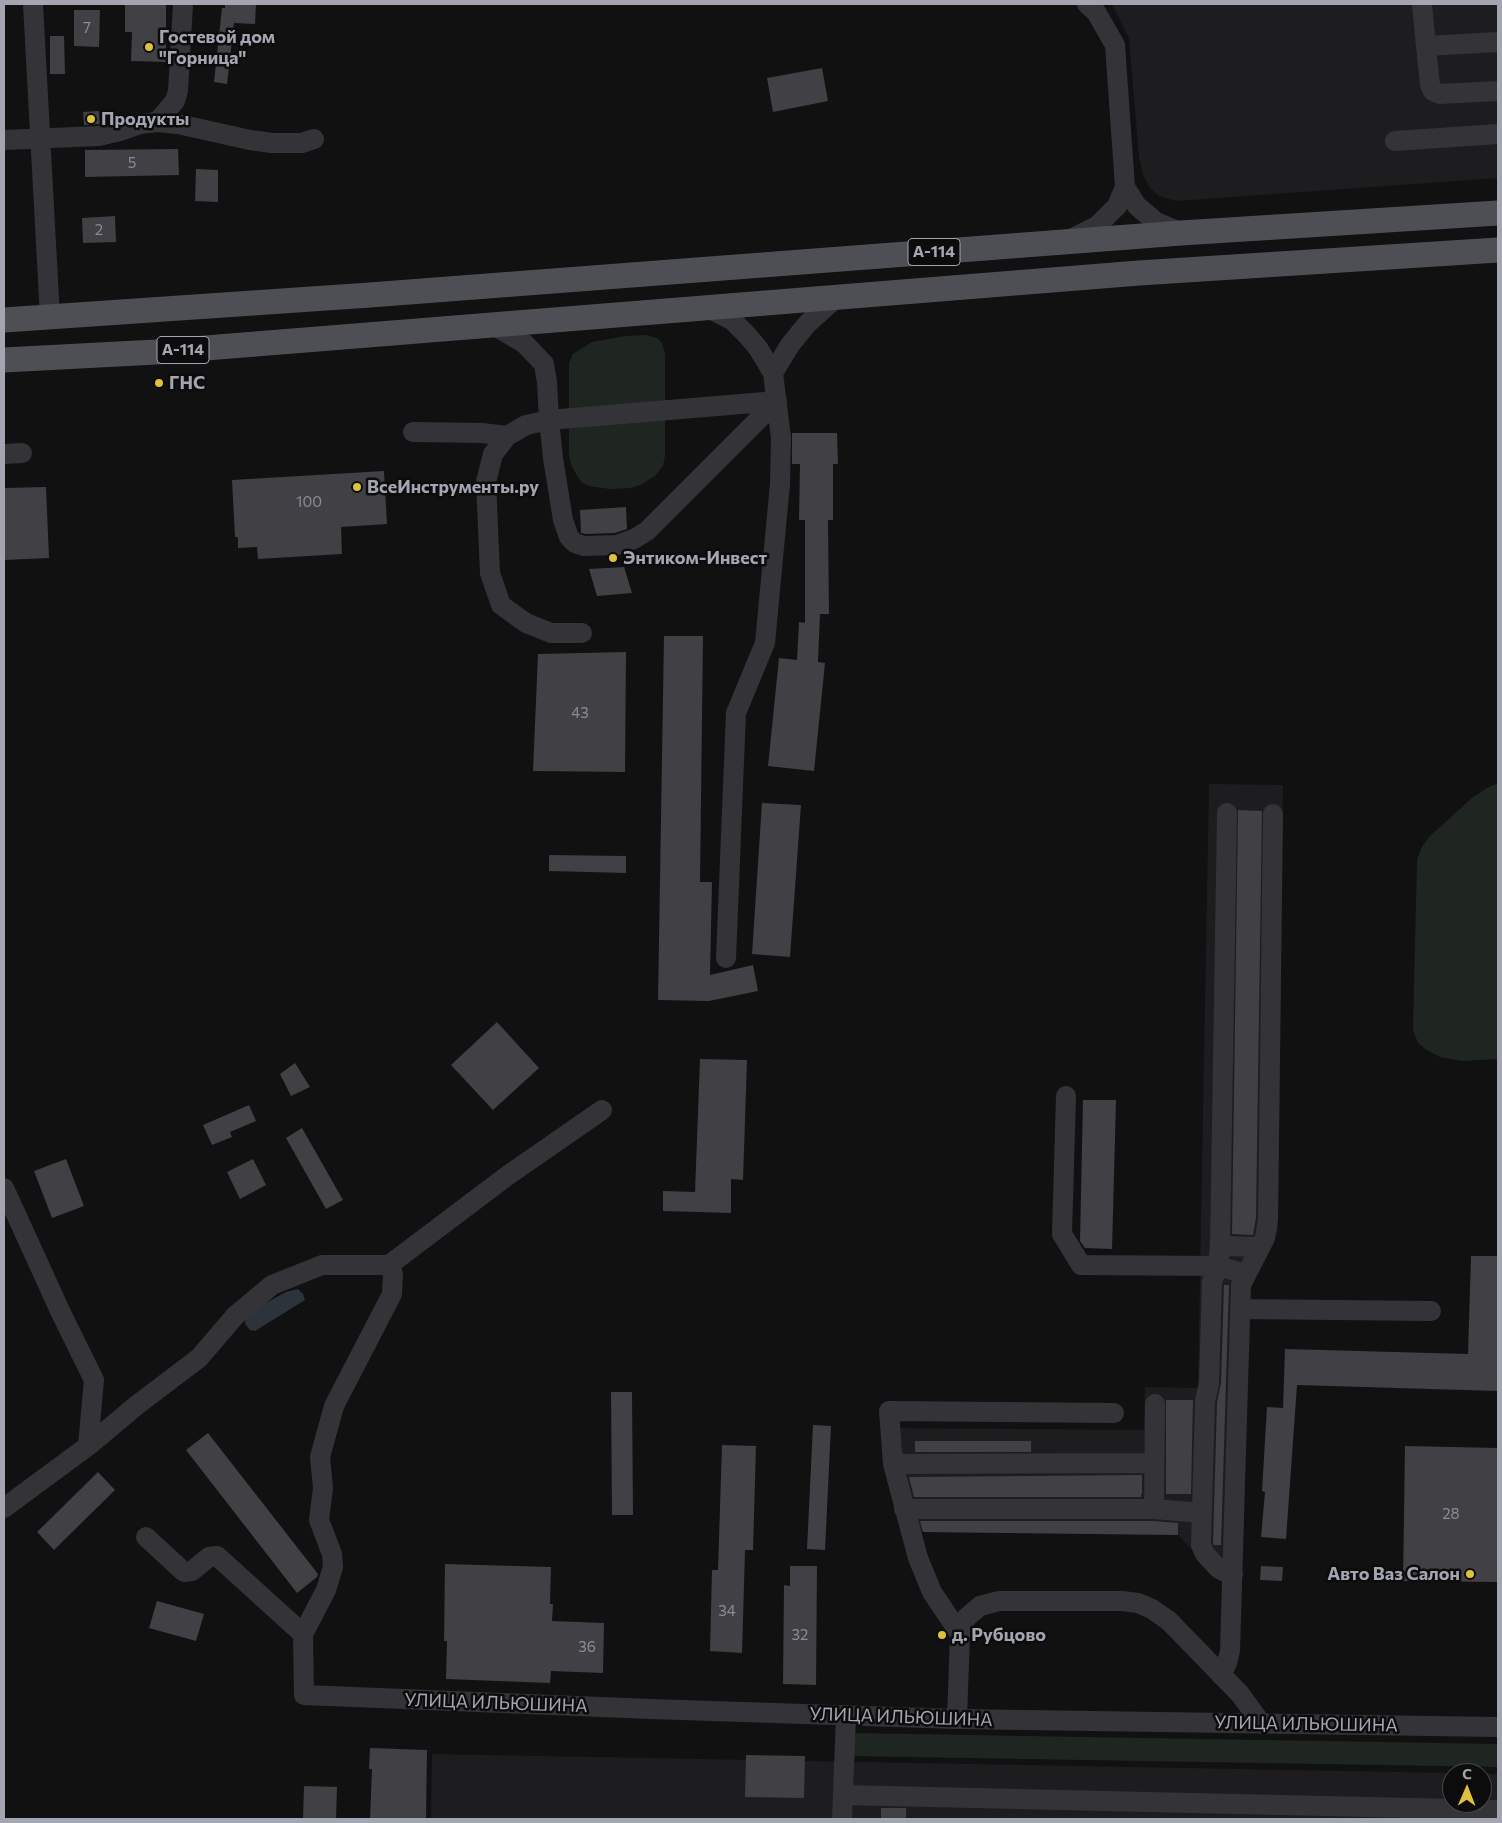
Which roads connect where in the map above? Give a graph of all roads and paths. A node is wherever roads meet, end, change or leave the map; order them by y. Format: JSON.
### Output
{"nodes":[{"id":1,"x":33,"y":4,"type":"edge"},
{"id":2,"x":183,"y":4,"type":"edge"},
{"id":3,"x":1087,"y":4,"type":"edge"},
{"id":4,"x":1422,"y":4,"type":"edge"},
{"id":5,"x":1498,"y":42,"type":"edge"},
{"id":6,"x":1426,"y":46,"type":"junction"},
{"id":7,"x":1498,"y":91,"type":"edge"},
{"id":8,"x":157,"y":122,"type":"junction"},
{"id":9,"x":1498,"y":134,"type":"edge"},
{"id":10,"x":39,"y":139,"type":"junction"},
{"id":11,"x":314,"y":139,"type":"dead end"},
{"id":12,"x":4,"y":140,"type":"edge"},
{"id":13,"x":1395,"y":141,"type":"dead end"},
{"id":14,"x":1125,"y":187,"type":"junction"},
{"id":15,"x":1498,"y":212,"type":"edge"},
{"id":16,"x":1181,"y":233,"type":"junction"},
{"id":17,"x":1064,"y":242,"type":"junction"},
{"id":18,"x":1498,"y":250,"type":"edge"},
{"id":19,"x":836,"y":298,"type":"junction"},
{"id":20,"x":708,"y":308,"type":"junction"},
{"id":21,"x":50,"y":317,"type":"junction"},
{"id":22,"x":4,"y":320,"type":"edge"},
{"id":23,"x":493,"y":326,"type":"junction"},
{"id":24,"x":4,"y":360,"type":"edge"},
{"id":25,"x":772,"y":373,"type":"junction"},
{"id":26,"x":777,"y":401,"type":"junction"},
{"id":27,"x":549,"y":420,"type":"junction"},
{"id":28,"x":413,"y":432,"type":"dead end"},
{"id":29,"x":507,"y":436,"type":"junction"},
{"id":30,"x":582,"y":633,"type":"dead end"},
{"id":31,"x":1227,"y":813,"type":"dead end"},
{"id":32,"x":1273,"y":814,"type":"dead end"},
{"id":33,"x":726,"y":958,"type":"dead end"},
{"id":34,"x":1066,"y":1096,"type":"dead end"},
{"id":35,"x":602,"y":1110,"type":"dead end"},
{"id":36,"x":4,"y":1188,"type":"edge"},
{"id":37,"x":1220,"y":1246,"type":"junction"},
{"id":38,"x":1260,"y":1246,"type":"junction"},
{"id":39,"x":389,"y":1265,"type":"junction"},
{"id":40,"x":1218,"y":1266,"type":"junction"},
{"id":41,"x":1246,"y":1274,"type":"junction"},
{"id":42,"x":1240,"y":1309,"type":"junction"},
{"id":43,"x":1432,"y":1311,"type":"dead end"},
{"id":44,"x":1155,"y":1404,"type":"dead end"},
{"id":45,"x":1114,"y":1414,"type":"dead end"},
{"id":46,"x":88,"y":1446,"type":"junction"},
{"id":47,"x":893,"y":1464,"type":"junction"},
{"id":48,"x":1154,"y":1464,"type":"junction"},
{"id":49,"x":4,"y":1508,"type":"edge"},
{"id":50,"x":904,"y":1509,"type":"junction"},
{"id":51,"x":1154,"y":1509,"type":"junction"},
{"id":52,"x":1202,"y":1513,"type":"junction"},
{"id":53,"x":146,"y":1536,"type":"dead end"},
{"id":54,"x":1233,"y":1574,"type":"junction"},
{"id":55,"x":303,"y":1634,"type":"junction"},
{"id":56,"x":960,"y":1634,"type":"junction"},
{"id":57,"x":1221,"y":1675,"type":"junction"},
{"id":58,"x":846,"y":1716,"type":"junction"},
{"id":59,"x":957,"y":1719,"type":"junction"},
{"id":60,"x":1261,"y":1723,"type":"junction"},
{"id":61,"x":1498,"y":1727,"type":"edge"},
{"id":62,"x":843,"y":1795,"type":"junction"},
{"id":63,"x":1498,"y":1810,"type":"edge"},
{"id":64,"x":842,"y":1819,"type":"edge"}],
"edges":[{"from":1,"to":10,"type":"street"},
{"from":2,"to":8,"type":"street"},
{"from":3,"to":14,"type":"street"},
{"from":4,"to":6,"type":"street"},
{"from":5,"to":6,"type":"street"},
{"from":6,"to":7,"type":"street"},
{"from":8,"to":10,"type":"street"},
{"from":8,"to":11,"type":"street"},
{"from":9,"to":13,"type":"street"},
{"from":10,"to":12,"type":"street"},
{"from":10,"to":21,"type":"street"},
{"from":14,"to":16,"type":"street"},
{"from":14,"to":17,"type":"street"},
{"from":15,"to":16,"type":"main road","number":"А-114"},
{"from":16,"to":17,"type":"main road","number":"А-114"},
{"from":17,"to":21,"type":"main road","number":"А-114"},
{"from":18,"to":19,"type":"main road","number":"А-114"},
{"from":19,"to":20,"type":"main road","number":"А-114"},
{"from":19,"to":25,"type":"street"},
{"from":20,"to":23,"type":"main road","number":"А-114"},
{"from":20,"to":25,"type":"street"},
{"from":21,"to":22,"type":"main road","number":"А-114"},
{"from":23,"to":24,"type":"main road","number":"А-114"},
{"from":23,"to":27,"type":"street"},
{"from":25,"to":26,"type":"street"},
{"from":26,"to":27,"type":"street"},
{"from":26,"to":27,"type":"street"},
{"from":26,"to":33,"type":"street"},
{"from":27,"to":29,"type":"street"},
{"from":28,"to":29,"type":"street"},
{"from":29,"to":30,"type":"street"},
{"from":31,"to":37,"type":"street"},
{"from":32,"to":38,"type":"street"},
{"from":34,"to":40,"type":"street"},
{"from":35,"to":39,"type":"street"},
{"from":36,"to":46,"type":"street"},
{"from":37,"to":38,"type":"street"},
{"from":37,"to":40,"type":"street"},
{"from":38,"to":41,"type":"street"},
{"from":39,"to":46,"type":"street"},
{"from":39,"to":55,"type":"street"},
{"from":40,"to":41,"type":"street"},
{"from":40,"to":52,"type":"street"},
{"from":41,"to":42,"type":"street"},
{"from":42,"to":43,"type":"street"},
{"from":42,"to":54,"type":"street"},
{"from":44,"to":48,"type":"street"},
{"from":45,"to":47,"type":"street"},
{"from":46,"to":49,"type":"street"},
{"from":47,"to":48,"type":"street"},
{"from":47,"to":50,"type":"street"},
{"from":48,"to":51,"type":"street"},
{"from":50,"to":51,"type":"street"},
{"from":50,"to":56,"type":"street"},
{"from":51,"to":52,"type":"street"},
{"from":52,"to":54,"type":"street"},
{"from":53,"to":55,"type":"street"},
{"from":54,"to":57,"type":"street"},
{"from":55,"to":58,"type":"street","name":"УЛИЦА ИЛЬЮШИНА"},
{"from":56,"to":57,"type":"street"},
{"from":56,"to":59,"type":"street"},
{"from":57,"to":60,"type":"street"},
{"from":58,"to":59,"type":"street","name":"УЛИЦА ИЛЬЮШИНА"},
{"from":58,"to":62,"type":"street"},
{"from":59,"to":60,"type":"street","name":"УЛИЦА ИЛЬЮШИНА"},
{"from":60,"to":61,"type":"street","name":"УЛИЦА ИЛЬЮШИНА"},
{"from":62,"to":63,"type":"street"},
{"from":62,"to":64,"type":"street"}]}
